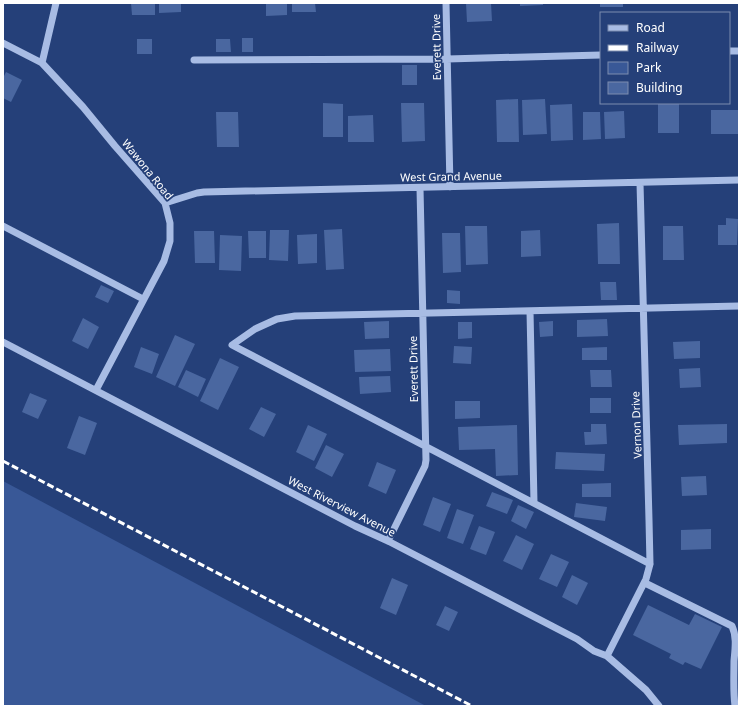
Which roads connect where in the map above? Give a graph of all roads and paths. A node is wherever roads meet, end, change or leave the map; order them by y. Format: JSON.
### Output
{"nodes":[{"id":1,"x":56,"y":3,"type":"edge"},
{"id":2,"x":446,"y":3,"type":"edge"},
{"id":3,"x":3,"y":43,"type":"edge"},
{"id":4,"x":600,"y":55,"type":"edge"},
{"id":5,"x":447,"y":59,"type":"junction"},
{"id":6,"x":194,"y":60,"type":"dead end"},
{"id":7,"x":42,"y":63,"type":"junction"},
{"id":8,"x":739,"y":180,"type":"edge"},
{"id":9,"x":640,"y":183,"type":"junction"},
{"id":10,"x":450,"y":187,"type":"junction"},
{"id":11,"x":420,"y":188,"type":"junction"},
{"id":12,"x":165,"y":203,"type":"junction"},
{"id":13,"x":3,"y":226,"type":"edge"},
{"id":14,"x":144,"y":299,"type":"junction"},
{"id":15,"x":739,"y":306,"type":"edge"},
{"id":16,"x":644,"y":308,"type":"junction"},
{"id":17,"x":530,"y":311,"type":"junction"},
{"id":18,"x":423,"y":313,"type":"junction"},
{"id":19,"x":3,"y":342,"type":"edge"},
{"id":20,"x":96,"y":390,"type":"junction"},
{"id":21,"x":426,"y":447,"type":"junction"},
{"id":22,"x":534,"y":503,"type":"junction"},
{"id":23,"x":388,"y":541,"type":"junction"},
{"id":24,"x":650,"y":564,"type":"junction"},
{"id":25,"x":645,"y":582,"type":"junction"},
{"id":26,"x":607,"y":656,"type":"junction"},
{"id":27,"x":659,"y":706,"type":"edge"},
{"id":28,"x":735,"y":706,"type":"edge"}],
"edges":[{"from":1,"to":7,"type":"street"},
{"from":2,"to":5,"type":"street","name":"Everett Drive"},
{"from":3,"to":7,"type":"street","name":"Wawona Road"},
{"from":4,"to":5,"type":"street"},
{"from":5,"to":6,"type":"street"},
{"from":5,"to":10,"type":"street","name":"Everett Drive"},
{"from":7,"to":12,"type":"street","name":"Wawona Road"},
{"from":8,"to":9,"type":"street","name":"West Grand Avenue"},
{"from":9,"to":10,"type":"street","name":"West Grand Avenue"},
{"from":9,"to":16,"type":"street","name":"Vernon Drive"},
{"from":10,"to":11,"type":"street","name":"West Grand Avenue"},
{"from":11,"to":12,"type":"street","name":"West Grand Avenue"},
{"from":11,"to":18,"type":"street","name":"Everett Drive"},
{"from":12,"to":14,"type":"street","name":"Wawona Road"},
{"from":13,"to":14,"type":"street"},
{"from":14,"to":20,"type":"street","name":"Wawona Road"},
{"from":15,"to":16,"type":"street"},
{"from":16,"to":17,"type":"street"},
{"from":16,"to":24,"type":"street","name":"Vernon Drive"},
{"from":17,"to":18,"type":"street"},
{"from":17,"to":22,"type":"street"},
{"from":18,"to":21,"type":"street","name":"Everett Drive"},
{"from":18,"to":21,"type":"street"},
{"from":19,"to":20,"type":"street","name":"West Riverview Avenue"},
{"from":20,"to":23,"type":"street","name":"West Riverview Avenue"},
{"from":21,"to":22,"type":"street"},
{"from":21,"to":23,"type":"street","name":"Everett Drive"},
{"from":22,"to":24,"type":"street"},
{"from":23,"to":26,"type":"street","name":"West Riverview Avenue"},
{"from":24,"to":25,"type":"street","name":"Vernon Drive"},
{"from":25,"to":26,"type":"street","name":"Vernon Drive"},
{"from":25,"to":28,"type":"street"},
{"from":26,"to":27,"type":"street","name":"West Riverview Avenue"}]}
